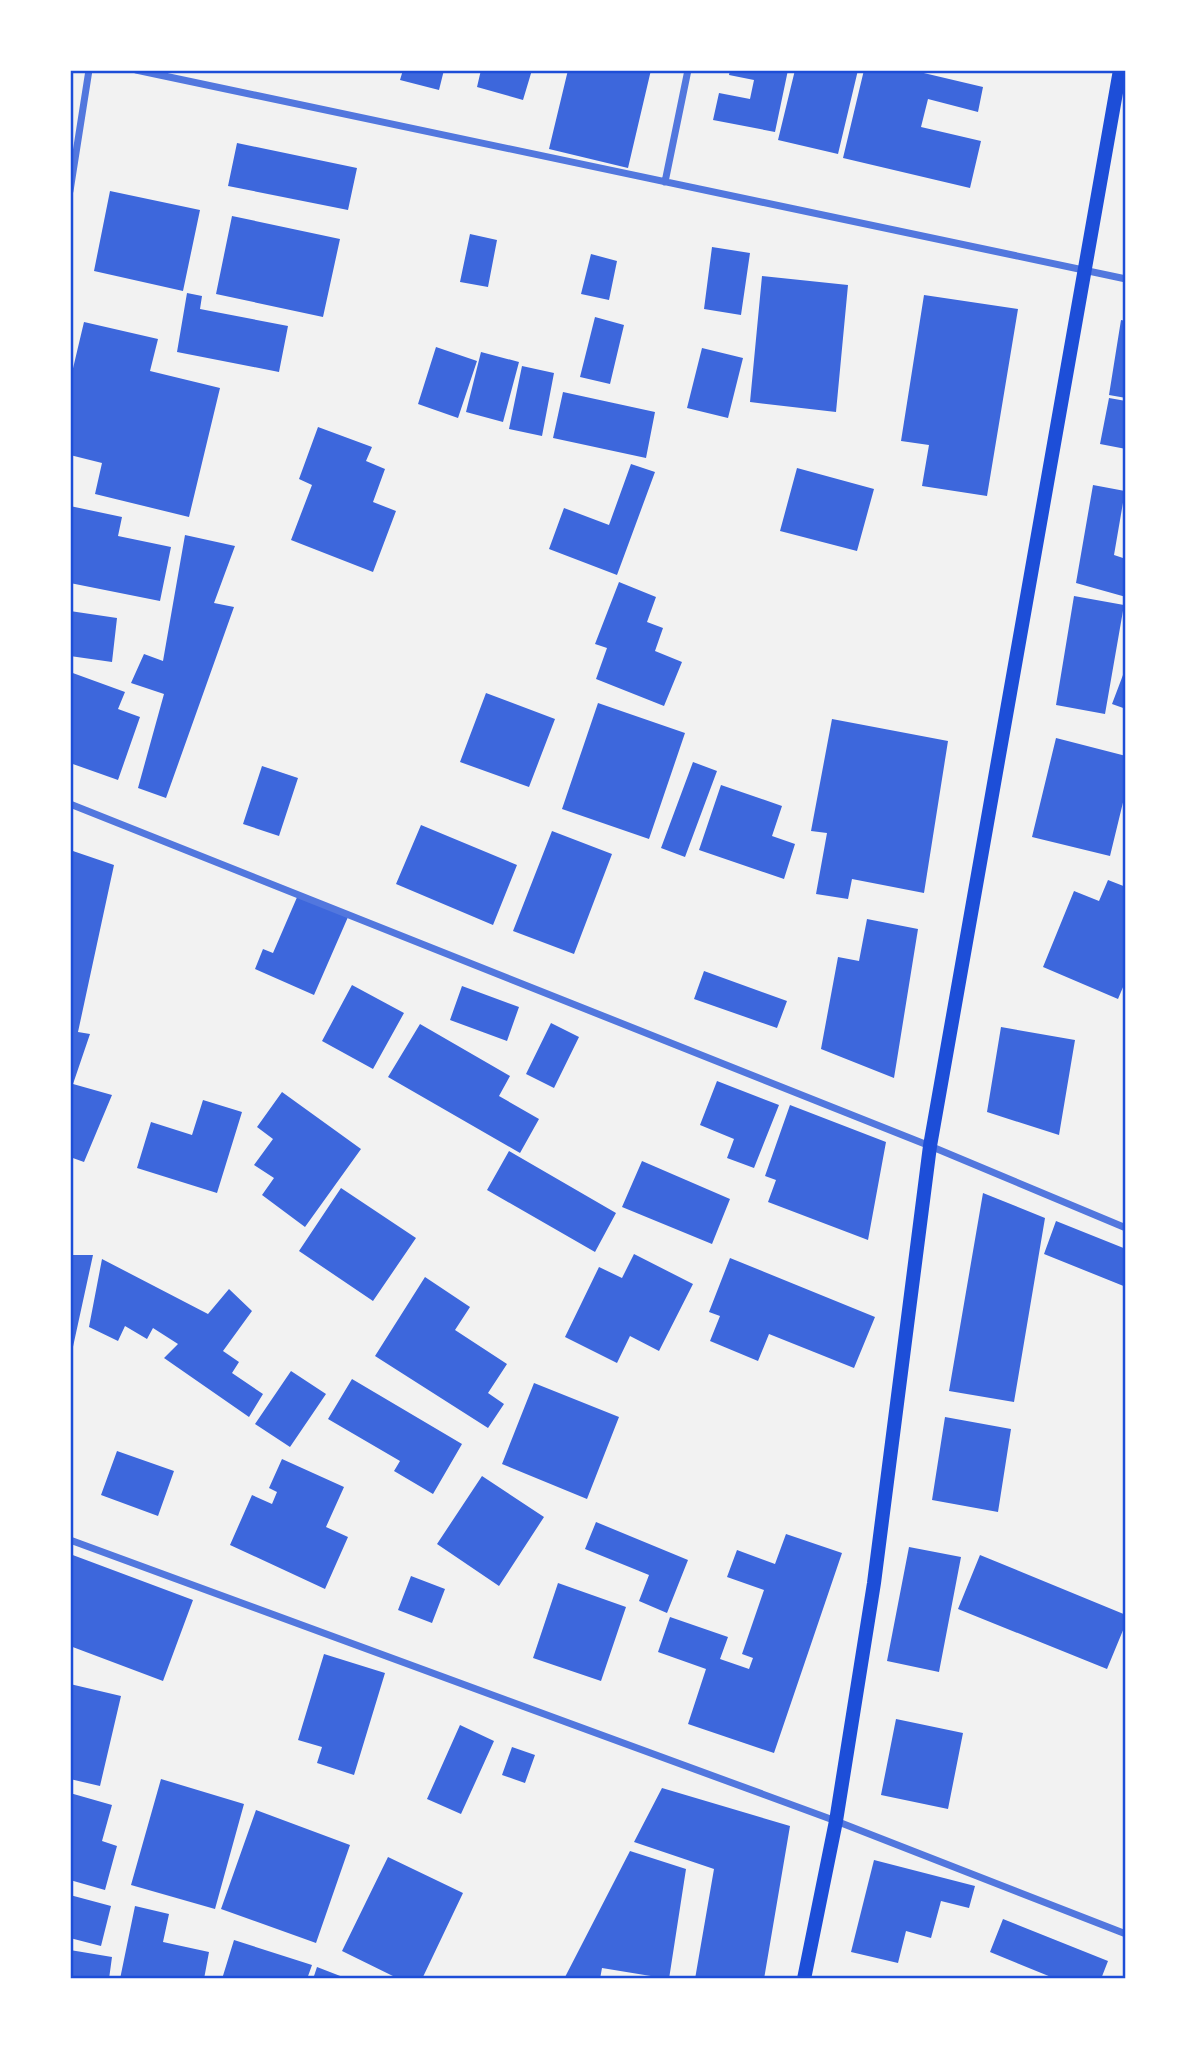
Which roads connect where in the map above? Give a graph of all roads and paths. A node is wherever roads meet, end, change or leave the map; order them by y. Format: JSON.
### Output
{"nodes":[{"id":1,"x":89,"y":70,"type":"edge"},
{"id":2,"x":136,"y":70,"type":"edge"},
{"id":3,"x":688,"y":70,"type":"edge"},
{"id":4,"x":1120,"y":70,"type":"edge"},
{"id":5,"x":665,"y":182,"type":"junction"},
{"id":6,"x":70,"y":191,"type":"edge"},
{"id":7,"x":1086,"y":271,"type":"junction"},
{"id":8,"x":1126,"y":279,"type":"edge"},
{"id":9,"x":70,"y":804,"type":"edge"},
{"id":10,"x":930,"y":1146,"type":"junction"},
{"id":11,"x":1126,"y":1228,"type":"edge"},
{"id":12,"x":70,"y":1540,"type":"edge"},
{"id":13,"x":835,"y":1821,"type":"junction"},
{"id":14,"x":1126,"y":1934,"type":"edge"},
{"id":15,"x":804,"y":1979,"type":"edge"}],
"edges":[{"from":1,"to":6,"type":"street"},
{"from":2,"to":5,"type":"street"},
{"from":3,"to":5,"type":"street"},
{"from":4,"to":7,"type":"main road"},
{"from":5,"to":7,"type":"street"},
{"from":7,"to":8,"type":"street"},
{"from":7,"to":10,"type":"main road"},
{"from":9,"to":10,"type":"street"},
{"from":10,"to":11,"type":"street"},
{"from":10,"to":13,"type":"main road"},
{"from":12,"to":13,"type":"street"},
{"from":13,"to":14,"type":"street"},
{"from":13,"to":15,"type":"main road"}]}
